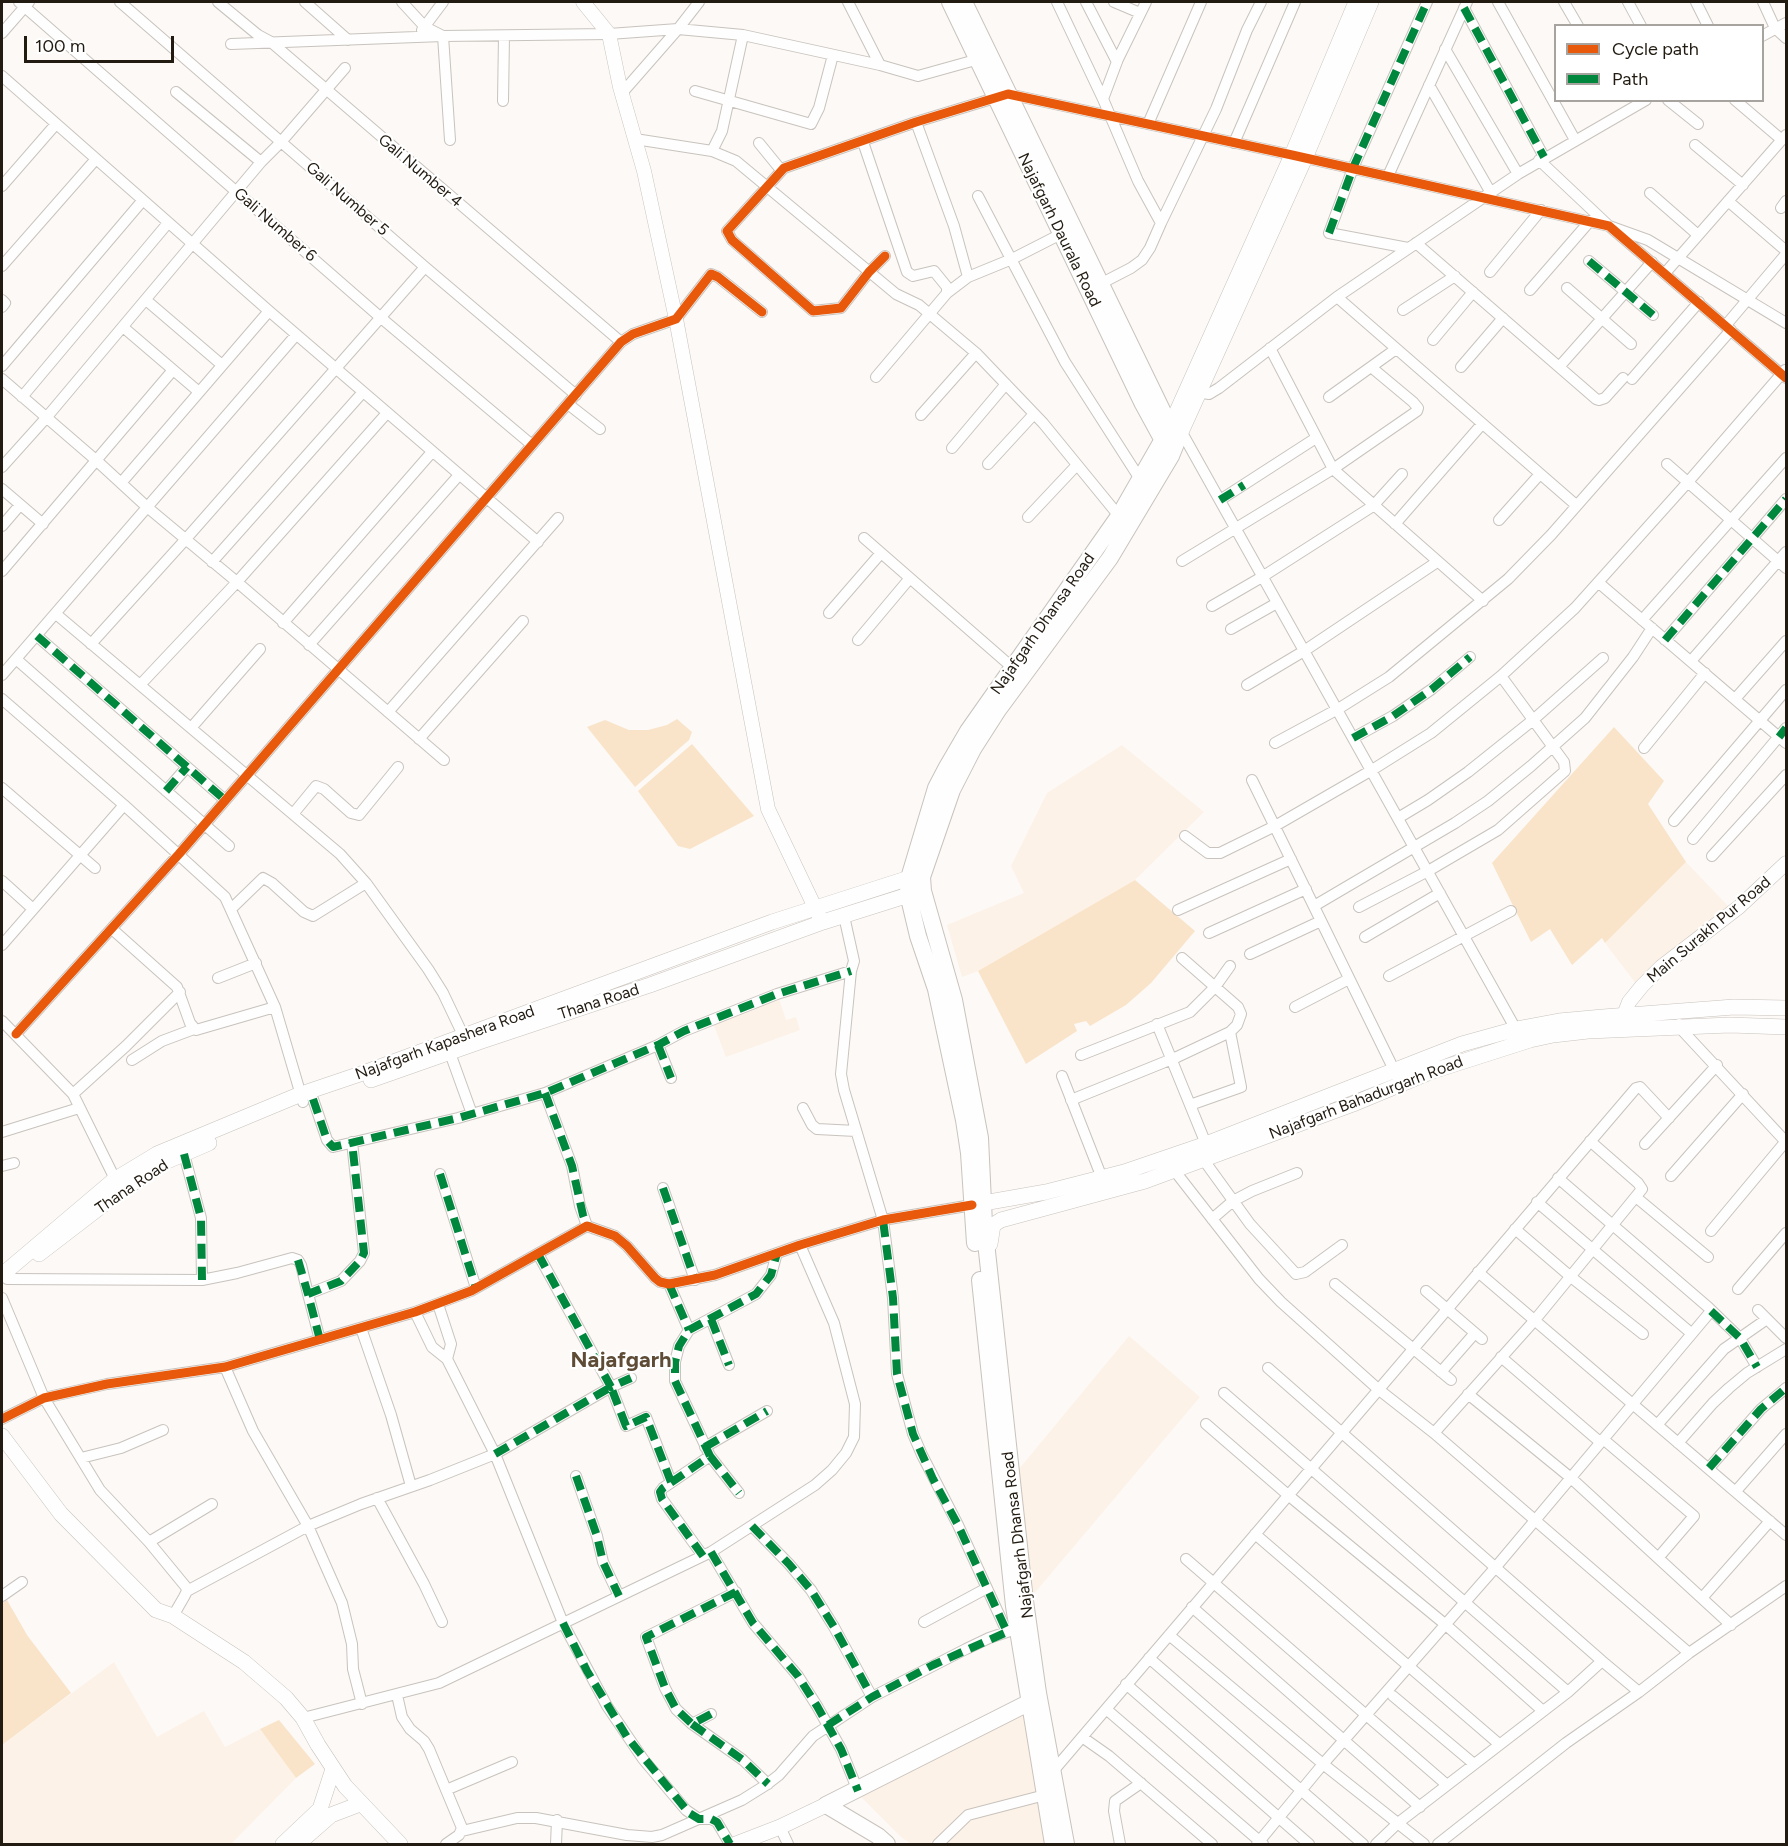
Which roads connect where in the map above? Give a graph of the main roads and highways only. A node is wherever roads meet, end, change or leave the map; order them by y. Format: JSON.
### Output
{"nodes":[{"id":1,"x":950,"y":2,"type":"edge"},
{"id":2,"x":964,"y":2,"type":"edge"},
{"id":3,"x":1356,"y":2,"type":"edge"},
{"id":4,"x":1371,"y":2,"type":"edge"},
{"id":5,"x":1002,"y":96,"type":"junction"},
{"id":6,"x":1298,"y":156,"type":"junction"},
{"id":7,"x":1173,"y":439,"type":"junction"},
{"id":8,"x":917,"y":885,"type":"junction"},
{"id":9,"x":1786,"y":1008,"type":"edge"},
{"id":10,"x":1620,"y":1023,"type":"junction"},
{"id":11,"x":1786,"y":1027,"type":"edge"},
{"id":12,"x":306,"y":1098,"type":"junction"},
{"id":13,"x":1205,"y":1152,"type":"junction"},
{"id":14,"x":118,"y":1185,"type":"junction"},
{"id":15,"x":977,"y":1204,"type":"junction"},
{"id":16,"x":988,"y":1261,"type":"junction"},
{"id":17,"x":3,"y":1279,"type":"edge"},
{"id":18,"x":2,"y":1436,"type":"edge"},
{"id":19,"x":1034,"y":1700,"type":"junction"},
{"id":20,"x":333,"y":1769,"type":"junction"},
{"id":21,"x":360,"y":1804,"type":"junction"},
{"id":22,"x":826,"y":1805,"type":"junction"},
{"id":23,"x":878,"y":1842,"type":"edge"},
{"id":24,"x":283,"y":1845,"type":"edge"},
{"id":25,"x":298,"y":1845,"type":"edge"},
{"id":26,"x":400,"y":1845,"type":"edge"},
{"id":27,"x":736,"y":1845,"type":"edge"},
{"id":28,"x":1053,"y":1845,"type":"edge"},
{"id":29,"x":1066,"y":1845,"type":"edge"}],
"edges":[{"from":1,"to":5,"type":"main road","name":"Najafgarh Daurala Road"},
{"from":2,"to":5,"type":"main road","name":"Najafgarh Daurala Road"},
{"from":3,"to":6,"type":"main road","name":"Najafgarh Dhansa Road"},
{"from":4,"to":6,"type":"main road","name":"Najafgarh Dhansa Road"},
{"from":5,"to":7,"type":"main road","name":"Najafgarh Daurala Road"},
{"from":5,"to":7,"type":"main road","name":"Najafgarh Daurala Road"},
{"from":6,"to":7,"type":"main road","name":"Najafgarh Dhansa Road"},
{"from":6,"to":7,"type":"main road","name":"Najafgarh Dhansa Road"},
{"from":7,"to":8,"type":"main road","name":"Najafgarh Dhansa Road"},
{"from":7,"to":8,"type":"main road","name":"Najafgarh Dhansa Road"},
{"from":8,"to":12,"type":"main road","name":"Thana Road"},
{"from":8,"to":12,"type":"main road","name":"Najafgarh Kapashera Road"},
{"from":8,"to":15,"type":"main road"},
{"from":9,"to":10,"type":"main road","name":"Najafgarh Bahadurgarh Road"},
{"from":10,"to":11,"type":"main road","name":"Najafgarh Bahadurgarh Road"},
{"from":10,"to":13,"type":"main road","name":"Najafgarh Bahadurgarh Road"},
{"from":12,"to":14,"type":"main road","name":"Thana Road"},
{"from":12,"to":14,"type":"main road","name":"Najafgarh Kapashera Road"},
{"from":13,"to":15,"type":"main road","name":"Najafgarh Bahadurgarh Road"},
{"from":13,"to":16,"type":"main road","name":"Najafgarh Bahadurgarh Road"},
{"from":14,"to":17,"type":"main road","name":"Thana Road"},
{"from":15,"to":16,"type":"main road","name":"Najafgarh Dhansa Road"},
{"from":15,"to":19,"type":"main road"},
{"from":16,"to":19,"type":"main road","name":"Najafgarh Dhansa Road"},
{"from":18,"to":20,"type":"main road"},
{"from":19,"to":22,"type":"main road"},
{"from":19,"to":28,"type":"main road"},
{"from":19,"to":29,"type":"main road","name":"Najafgarh Dhansa Road"},
{"from":20,"to":21,"type":"main road"},
{"from":20,"to":24,"type":"main road"},
{"from":21,"to":25,"type":"main road"},
{"from":21,"to":26,"type":"main road"},
{"from":22,"to":23,"type":"main road"},
{"from":22,"to":27,"type":"main road"}]}
